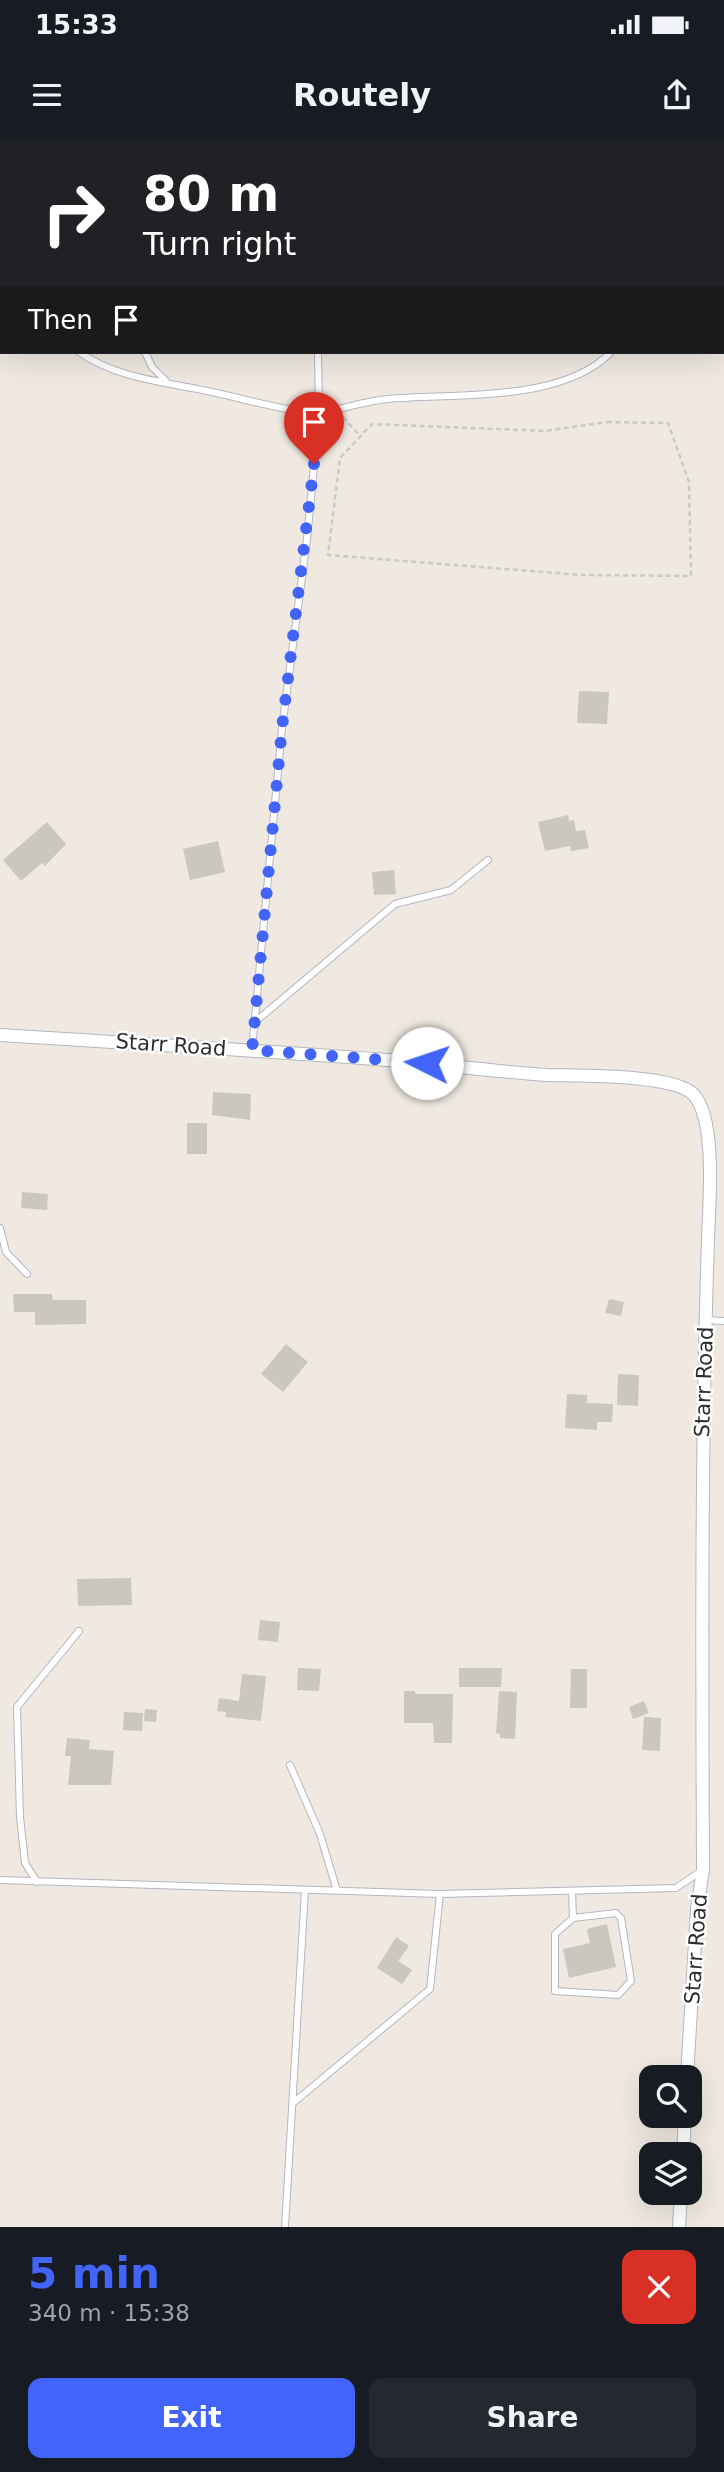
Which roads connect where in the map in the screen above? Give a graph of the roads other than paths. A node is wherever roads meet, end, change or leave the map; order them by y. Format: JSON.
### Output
{"nodes":[{"id":1,"x":82,"y":354,"type":"edge"},
{"id":2,"x":146,"y":354,"type":"edge"},
{"id":3,"x":318,"y":354,"type":"edge"},
{"id":4,"x":609,"y":354,"type":"edge"},
{"id":5,"x":167,"y":382,"type":"junction"},
{"id":6,"x":319,"y":414,"type":"junction"},
{"id":7,"x":488,"y":860,"type":"dead end"},
{"id":8,"x":254,"y":1022,"type":"junction"},
{"id":9,"x":0,"y":1035,"type":"edge"},
{"id":10,"x":252,"y":1050,"type":"junction"},
{"id":11,"x":0,"y":1228,"type":"edge"},
{"id":12,"x":27,"y":1274,"type":"dead end"},
{"id":13,"x":705,"y":1320,"type":"junction"},
{"id":14,"x":724,"y":1321,"type":"edge"},
{"id":15,"x":79,"y":1631,"type":"dead end"},
{"id":16,"x":290,"y":1765,"type":"dead end"},
{"id":17,"x":703,"y":1870,"type":"junction"},
{"id":18,"x":0,"y":1880,"type":"edge"},
{"id":19,"x":37,"y":1882,"type":"junction"},
{"id":20,"x":305,"y":1890,"type":"junction"},
{"id":21,"x":337,"y":1891,"type":"junction"},
{"id":22,"x":572,"y":1891,"type":"junction"},
{"id":23,"x":440,"y":1894,"type":"junction"},
{"id":24,"x":573,"y":1918,"type":"junction"},
{"id":25,"x":689,"y":2065,"type":"edge"},
{"id":26,"x":293,"y":2103,"type":"junction"},
{"id":27,"x":680,"y":2205,"type":"edge"},
{"id":28,"x":285,"y":2227,"type":"edge"},
{"id":29,"x":679,"y":2227,"type":"edge"}],
"edges":[{"from":1,"to":5,"type":"lane"},
{"from":2,"to":5,"type":"lane"},
{"from":3,"to":6,"type":"lane"},
{"from":4,"to":6,"type":"lane"},
{"from":5,"to":6,"type":"lane"},
{"from":6,"to":8,"type":"lane"},
{"from":7,"to":8,"type":"lane"},
{"from":8,"to":10,"type":"lane"},
{"from":9,"to":10,"type":"street","name":"Starr Road"},
{"from":10,"to":13,"type":"street","name":"Starr Road"},
{"from":11,"to":12,"type":"lane"},
{"from":13,"to":14,"type":"lane"},
{"from":13,"to":17,"type":"street","name":"Starr Road"},
{"from":15,"to":19,"type":"lane"},
{"from":16,"to":21,"type":"lane"},
{"from":17,"to":22,"type":"lane"},
{"from":17,"to":25,"type":"street","name":"Starr Road"},
{"from":18,"to":19,"type":"lane"},
{"from":19,"to":20,"type":"lane"},
{"from":20,"to":21,"type":"lane"},
{"from":20,"to":26,"type":"lane"},
{"from":21,"to":23,"type":"lane"},
{"from":22,"to":23,"type":"lane"},
{"from":22,"to":24,"type":"lane"},
{"from":23,"to":26,"type":"lane"},
{"from":24,"to":24,"type":"lane"},
{"from":26,"to":28,"type":"lane"},
{"from":27,"to":29,"type":"street"}]}
